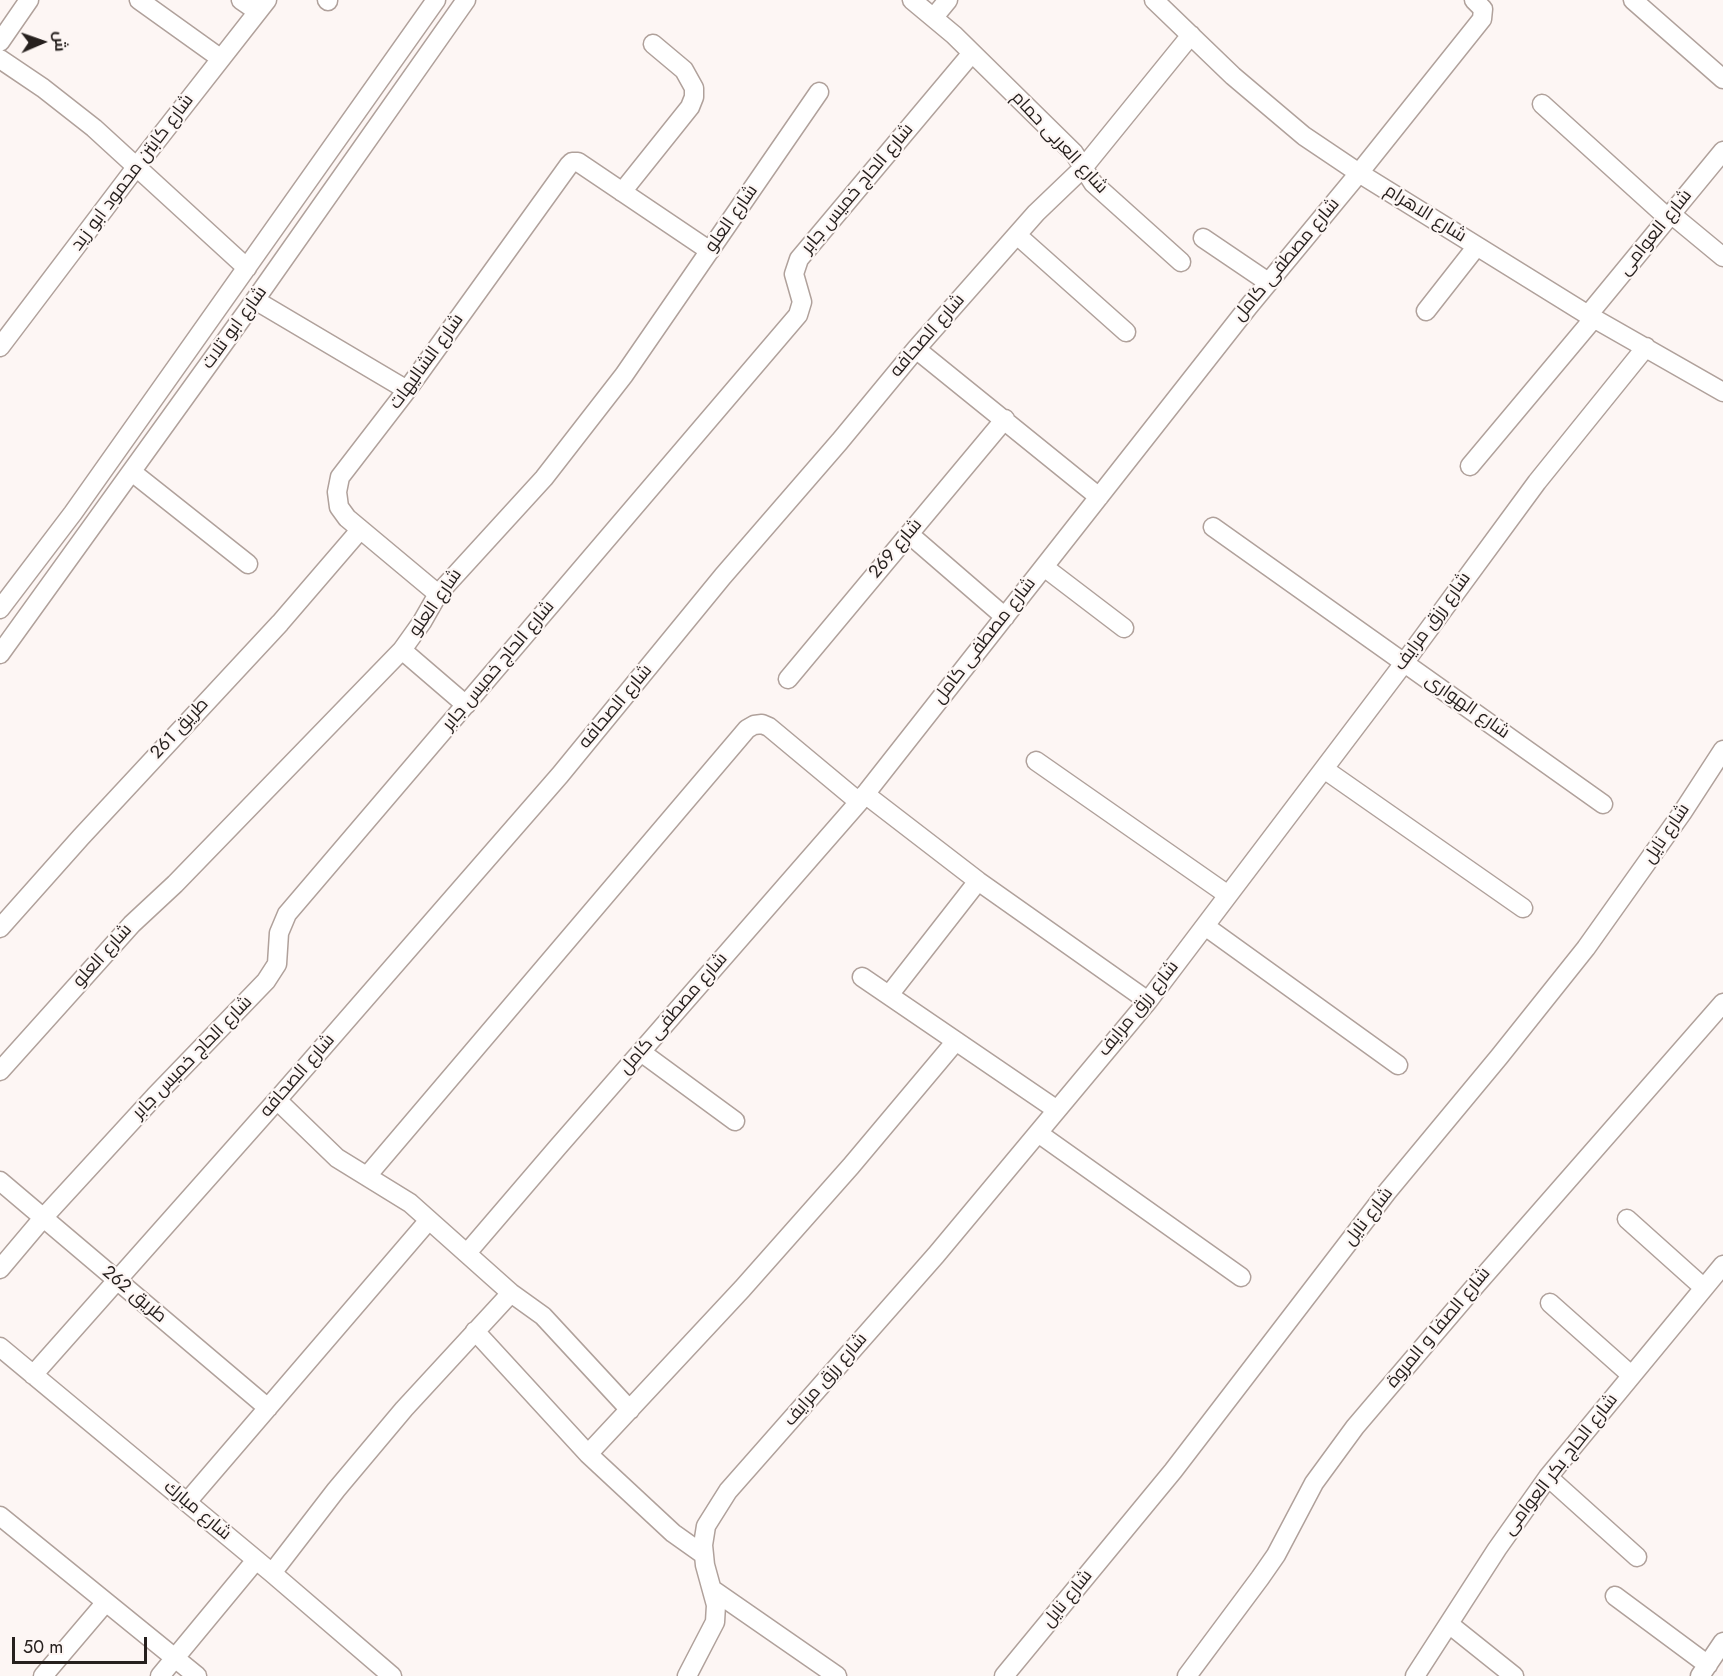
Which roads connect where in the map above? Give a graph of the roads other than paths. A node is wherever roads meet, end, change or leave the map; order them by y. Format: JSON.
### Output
{"nodes":[{"id":1,"x":29,"y":0,"type":"edge"},
{"id":2,"x":139,"y":0,"type":"edge"},
{"id":3,"x":241,"y":0,"type":"edge"},
{"id":4,"x":436,"y":0,"type":"edge"},
{"id":5,"x":466,"y":0,"type":"edge"},
{"id":6,"x":912,"y":0,"type":"edge"},
{"id":7,"x":948,"y":0,"type":"edge"},
{"id":8,"x":1633,"y":0,"type":"edge"},
{"id":9,"x":1167,"y":4,"type":"edge"},
{"id":10,"x":262,"y":5,"type":"edge"},
{"id":11,"x":1479,"y":7,"type":"edge"},
{"id":12,"x":934,"y":17,"type":"junction"},
{"id":13,"x":1191,"y":35,"type":"junction"},
{"id":14,"x":0,"y":42,"type":"edge"},
{"id":15,"x":653,"y":44,"type":"dead end"},
{"id":16,"x":972,"y":53,"type":"junction"},
{"id":17,"x":220,"y":58,"type":"junction"},
{"id":18,"x":0,"y":59,"type":"edge"},
{"id":19,"x":1723,"y":79,"type":"edge"},
{"id":20,"x":819,"y":92,"type":"dead end"},
{"id":21,"x":1542,"y":104,"type":"dead end"},
{"id":22,"x":1723,"y":151,"type":"edge"},
{"id":23,"x":136,"y":166,"type":"junction"},
{"id":24,"x":1083,"y":168,"type":"junction"},
{"id":25,"x":1359,"y":174,"type":"junction"},
{"id":26,"x":622,"y":192,"type":"junction"},
{"id":27,"x":1669,"y":216,"type":"junction"},
{"id":28,"x":278,"y":225,"type":"junction"},
{"id":29,"x":1017,"y":235,"type":"junction"},
{"id":30,"x":1203,"y":238,"type":"dead end"},
{"id":31,"x":298,"y":240,"type":"junction"},
{"id":32,"x":1477,"y":246,"type":"junction"},
{"id":33,"x":710,"y":251,"type":"junction"},
{"id":34,"x":1723,"y":257,"type":"edge"},
{"id":35,"x":1181,"y":262,"type":"dead end"},
{"id":36,"x":247,"y":268,"type":"junction"},
{"id":37,"x":1268,"y":282,"type":"junction"},
{"id":38,"x":255,"y":300,"type":"junction"},
{"id":39,"x":1426,"y":311,"type":"dead end"},
{"id":40,"x":1591,"y":316,"type":"junction"},
{"id":41,"x":1126,"y":332,"type":"dead end"},
{"id":42,"x":0,"y":347,"type":"edge"},
{"id":43,"x":1646,"y":347,"type":"junction"},
{"id":44,"x":916,"y":349,"type":"junction"},
{"id":45,"x":407,"y":390,"type":"junction"},
{"id":46,"x":1723,"y":392,"type":"edge"},
{"id":47,"x":1005,"y":419,"type":"junction"},
{"id":48,"x":1470,"y":466,"type":"dead end"},
{"id":49,"x":132,"y":472,"type":"junction"},
{"id":50,"x":1099,"y":497,"type":"junction"},
{"id":51,"x":1213,"y":527,"type":"dead end"},
{"id":52,"x":360,"y":530,"type":"junction"},
{"id":53,"x":909,"y":534,"type":"junction"},
{"id":54,"x":248,"y":564,"type":"dead end"},
{"id":55,"x":1044,"y":567,"type":"junction"},
{"id":56,"x":438,"y":594,"type":"junction"},
{"id":57,"x":0,"y":609,"type":"edge"},
{"id":58,"x":1005,"y":617,"type":"junction"},
{"id":59,"x":1124,"y":628,"type":"dead end"},
{"id":60,"x":402,"y":650,"type":"junction"},
{"id":61,"x":0,"y":654,"type":"edge"},
{"id":62,"x":1404,"y":663,"type":"junction"},
{"id":63,"x":788,"y":679,"type":"dead end"},
{"id":64,"x":466,"y":705,"type":"junction"},
{"id":65,"x":1723,"y":750,"type":"edge"},
{"id":66,"x":1036,"y":760,"type":"dead end"},
{"id":67,"x":1324,"y":769,"type":"junction"},
{"id":68,"x":862,"y":798,"type":"junction"},
{"id":69,"x":1603,"y":804,"type":"dead end"},
{"id":70,"x":978,"y":881,"type":"junction"},
{"id":71,"x":1228,"y":895,"type":"junction"},
{"id":72,"x":1523,"y":908,"type":"dead end"},
{"id":73,"x":1205,"y":926,"type":"junction"},
{"id":74,"x":0,"y":928,"type":"edge"},
{"id":75,"x":862,"y":977,"type":"dead end"},
{"id":76,"x":888,"y":995,"type":"junction"},
{"id":77,"x":1148,"y":1000,"type":"junction"},
{"id":78,"x":1723,"y":1003,"type":"edge"},
{"id":79,"x":956,"y":1041,"type":"junction"},
{"id":80,"x":641,"y":1052,"type":"junction"},
{"id":81,"x":1398,"y":1065,"type":"dead end"},
{"id":82,"x":0,"y":1071,"type":"edge"},
{"id":83,"x":277,"y":1100,"type":"junction"},
{"id":84,"x":1057,"y":1110,"type":"junction"},
{"id":85,"x":735,"y":1121,"type":"dead end"},
{"id":86,"x":1038,"y":1132,"type":"junction"},
{"id":87,"x":367,"y":1176,"type":"junction"},
{"id":88,"x":0,"y":1181,"type":"edge"},
{"id":89,"x":43,"y":1218,"type":"junction"},
{"id":90,"x":1627,"y":1219,"type":"dead end"},
{"id":91,"x":429,"y":1220,"type":"junction"},
{"id":92,"x":467,"y":1253,"type":"junction"},
{"id":93,"x":1723,"y":1265,"type":"edge"},
{"id":94,"x":0,"y":1269,"type":"edge"},
{"id":95,"x":1241,"y":1277,"type":"dead end"},
{"id":96,"x":116,"y":1280,"type":"junction"},
{"id":97,"x":1704,"y":1288,"type":"junction"},
{"id":98,"x":511,"y":1293,"type":"junction"},
{"id":99,"x":1550,"y":1303,"type":"dead end"},
{"id":100,"x":475,"y":1331,"type":"junction"},
{"id":101,"x":0,"y":1347,"type":"edge"},
{"id":102,"x":33,"y":1374,"type":"junction"},
{"id":103,"x":1631,"y":1375,"type":"junction"},
{"id":104,"x":268,"y":1408,"type":"junction"},
{"id":105,"x":630,"y":1410,"type":"junction"},
{"id":106,"x":588,"y":1454,"type":"junction"},
{"id":107,"x":1548,"y":1478,"type":"junction"},
{"id":108,"x":187,"y":1502,"type":"junction"},
{"id":109,"x":0,"y":1516,"type":"edge"},
{"id":110,"x":704,"y":1555,"type":"junction"},
{"id":111,"x":1637,"y":1557,"type":"dead end"},
{"id":112,"x":256,"y":1560,"type":"junction"},
{"id":113,"x":272,"y":1572,"type":"junction"},
{"id":114,"x":713,"y":1590,"type":"junction"},
{"id":115,"x":1615,"y":1596,"type":"dead end"},
{"id":116,"x":106,"y":1602,"type":"junction"},
{"id":117,"x":1449,"y":1624,"type":"junction"},
{"id":118,"x":1723,"y":1642,"type":"edge"},
{"id":119,"x":175,"y":1658,"type":"junction"},
{"id":120,"x":1704,"y":1670,"type":"edge"},
{"id":121,"x":43,"y":1676,"type":"edge"},
{"id":122,"x":160,"y":1676,"type":"edge"},
{"id":123,"x":197,"y":1676,"type":"edge"},
{"id":124,"x":392,"y":1676,"type":"edge"},
{"id":125,"x":687,"y":1676,"type":"edge"},
{"id":126,"x":837,"y":1676,"type":"edge"},
{"id":127,"x":1004,"y":1676,"type":"edge"},
{"id":128,"x":1186,"y":1676,"type":"edge"},
{"id":129,"x":1416,"y":1676,"type":"edge"},
{"id":130,"x":1514,"y":1676,"type":"edge"}],
"edges":[{"from":1,"to":14,"type":"street"},
{"from":2,"to":17,"type":"street"},
{"from":3,"to":10,"type":"street"},
{"from":4,"to":28,"type":"street","name":"شارع ابو تلات"},
{"from":5,"to":31,"type":"street","name":"شارع ابو تلات"},
{"from":6,"to":12,"type":"street","name":"شارع العربى حمام"},
{"from":7,"to":12,"type":"street"},
{"from":8,"to":19,"type":"street"},
{"from":9,"to":13,"type":"street","name":"شارع الاهرام"},
{"from":10,"to":17,"type":"street","name":"شارع كابتن محمود ابو زيد"},
{"from":11,"to":25,"type":"street","name":"شارع مصطفى كامل"},
{"from":12,"to":16,"type":"street","name":"شارع العربى حمام"},
{"from":13,"to":24,"type":"street","name":"شارع الصحافه"},
{"from":13,"to":25,"type":"street","name":"شارع الاهرام"},
{"from":15,"to":26,"type":"street"},
{"from":16,"to":24,"type":"street","name":"شارع العربى حمام"},
{"from":16,"to":64,"type":"street","name":"شارع الحاج خميس جابر"},
{"from":17,"to":23,"type":"street","name":"شارع كابتن محمود ابو زيد"},
{"from":18,"to":23,"type":"street"},
{"from":20,"to":33,"type":"street","name":"شارع العلو"},
{"from":21,"to":27,"type":"street"},
{"from":22,"to":27,"type":"street","name":"شارع العوامى"},
{"from":23,"to":36,"type":"street"},
{"from":23,"to":42,"type":"street","name":"شارع كابتن محمود ابو زيد"},
{"from":24,"to":29,"type":"street","name":"شارع الصحافه"},
{"from":24,"to":35,"type":"street","name":"شارع العربى حمام"},
{"from":25,"to":32,"type":"street","name":"شارع الاهرام"},
{"from":25,"to":37,"type":"street","name":"شارع مصطفى كامل"},
{"from":26,"to":33,"type":"street","name":"شارع الشاليهات"},
{"from":26,"to":45,"type":"street","name":"شارع الشاليهات"},
{"from":27,"to":34,"type":"street"},
{"from":27,"to":40,"type":"street","name":"شارع العوامى"},
{"from":28,"to":31,"type":"street"},
{"from":28,"to":36,"type":"street","name":"شارع ابو تلات"},
{"from":29,"to":41,"type":"street"},
{"from":29,"to":44,"type":"street","name":"شارع الصحافه"},
{"from":30,"to":37,"type":"street"},
{"from":31,"to":38,"type":"street","name":"شارع ابو تلات"},
{"from":32,"to":39,"type":"street"},
{"from":32,"to":40,"type":"street","name":"شارع الاهرام"},
{"from":33,"to":56,"type":"street","name":"شارع العلو"},
{"from":36,"to":57,"type":"street","name":"شارع ابو تلات"},
{"from":37,"to":50,"type":"street","name":"شارع مصطفى كامل"},
{"from":38,"to":45,"type":"street"},
{"from":38,"to":49,"type":"street","name":"شارع ابو تلات"},
{"from":40,"to":43,"type":"street","name":"شارع الاهرام"},
{"from":40,"to":48,"type":"street","name":"شارع العوامى"},
{"from":43,"to":46,"type":"street","name":"شارع الاهرام"},
{"from":43,"to":62,"type":"street","name":"شارع رزق مرايف"},
{"from":44,"to":47,"type":"street"},
{"from":44,"to":83,"type":"street","name":"شارع الصحافه"},
{"from":45,"to":52,"type":"street","name":"شارع الشاليهات"},
{"from":47,"to":50,"type":"street"},
{"from":47,"to":53,"type":"street","name":"شارع 269"},
{"from":49,"to":54,"type":"street"},
{"from":49,"to":61,"type":"street","name":"شارع ابو تلات"},
{"from":50,"to":55,"type":"street","name":"شارع مصطفى كامل"},
{"from":51,"to":62,"type":"street","name":"شارع الهوارى"},
{"from":52,"to":56,"type":"street","name":"شارع الشاليهات"},
{"from":52,"to":74,"type":"street","name":"طريق 261"},
{"from":53,"to":58,"type":"street"},
{"from":53,"to":63,"type":"street","name":"شارع 269"},
{"from":55,"to":58,"type":"street","name":"شارع مصطفى كامل"},
{"from":55,"to":59,"type":"street"},
{"from":56,"to":60,"type":"street","name":"شارع العلو"},
{"from":58,"to":68,"type":"street","name":"شارع مصطفى كامل"},
{"from":60,"to":64,"type":"street"},
{"from":60,"to":82,"type":"street","name":"شارع العلو"},
{"from":62,"to":67,"type":"street","name":"شارع رزق مرايف"},
{"from":62,"to":69,"type":"street","name":"شارع الهوارى"},
{"from":64,"to":89,"type":"street","name":"شارع الحاج خميس جابر"},
{"from":65,"to":127,"type":"street","name":"شارع نايل"},
{"from":66,"to":71,"type":"street"},
{"from":67,"to":71,"type":"street","name":"شارع رزق مرايف"},
{"from":67,"to":72,"type":"street"},
{"from":68,"to":70,"type":"street"},
{"from":68,"to":80,"type":"street","name":"شارع مصطفى كامل"},
{"from":68,"to":87,"type":"street"},
{"from":70,"to":76,"type":"street"},
{"from":70,"to":77,"type":"street"},
{"from":71,"to":73,"type":"street","name":"شارع رزق مرايف"},
{"from":73,"to":77,"type":"street","name":"شارع رزق مرايف"},
{"from":73,"to":81,"type":"street"},
{"from":75,"to":76,"type":"street"},
{"from":76,"to":79,"type":"street"},
{"from":77,"to":84,"type":"street","name":"شارع رزق مرايف"},
{"from":78,"to":128,"type":"street","name":"شارع الصفا و المروة"},
{"from":79,"to":84,"type":"street"},
{"from":79,"to":105,"type":"street"},
{"from":80,"to":85,"type":"street"},
{"from":80,"to":92,"type":"street","name":"شارع مصطفى كامل"},
{"from":83,"to":87,"type":"street"},
{"from":83,"to":96,"type":"street","name":"شارع الصحافه"},
{"from":84,"to":86,"type":"street","name":"شارع رزق مرايف"},
{"from":86,"to":95,"type":"street"},
{"from":86,"to":110,"type":"street","name":"شارع رزق مرايف"},
{"from":87,"to":91,"type":"street"},
{"from":88,"to":89,"type":"street","name":"طريق 262"},
{"from":89,"to":94,"type":"street","name":"شارع الحاج خميس جابر"},
{"from":89,"to":96,"type":"street","name":"طريق 262"},
{"from":90,"to":97,"type":"street"},
{"from":91,"to":92,"type":"street"},
{"from":91,"to":104,"type":"street"},
{"from":92,"to":98,"type":"street"},
{"from":93,"to":97,"type":"street","name":"شارع الحاج بكر العوامى"},
{"from":96,"to":102,"type":"street","name":"شارع الصحافه"},
{"from":96,"to":104,"type":"street","name":"طريق 262"},
{"from":97,"to":103,"type":"street","name":"شارع الحاج بكر العوامى"},
{"from":98,"to":100,"type":"street"},
{"from":98,"to":105,"type":"street"},
{"from":99,"to":103,"type":"street"},
{"from":100,"to":106,"type":"street"},
{"from":100,"to":113,"type":"street"},
{"from":101,"to":102,"type":"street","name":"شارع مبارك"},
{"from":102,"to":108,"type":"street","name":"شارع مبارك"},
{"from":103,"to":107,"type":"street","name":"شارع الحاج بكر العوامى"},
{"from":104,"to":108,"type":"street"},
{"from":105,"to":106,"type":"street"},
{"from":106,"to":110,"type":"street"},
{"from":107,"to":111,"type":"street"},
{"from":107,"to":117,"type":"street","name":"شارع الحاج بكر العوامى"},
{"from":108,"to":112,"type":"street","name":"شارع مبارك"},
{"from":109,"to":116,"type":"street"},
{"from":110,"to":114,"type":"street","name":"شارع رزق مرايف"},
{"from":112,"to":113,"type":"street","name":"شارع مبارك"},
{"from":112,"to":119,"type":"street"},
{"from":113,"to":124,"type":"street","name":"شارع مبارك"},
{"from":114,"to":125,"type":"street","name":"شارع رزق مرايف"},
{"from":114,"to":126,"type":"street"},
{"from":115,"to":120,"type":"street"},
{"from":116,"to":119,"type":"street"},
{"from":116,"to":121,"type":"street"},
{"from":117,"to":129,"type":"street","name":"شارع الحاج بكر العوامى"},
{"from":117,"to":130,"type":"street"},
{"from":118,"to":120,"type":"street"},
{"from":119,"to":122,"type":"street"},
{"from":119,"to":123,"type":"street"}]}
